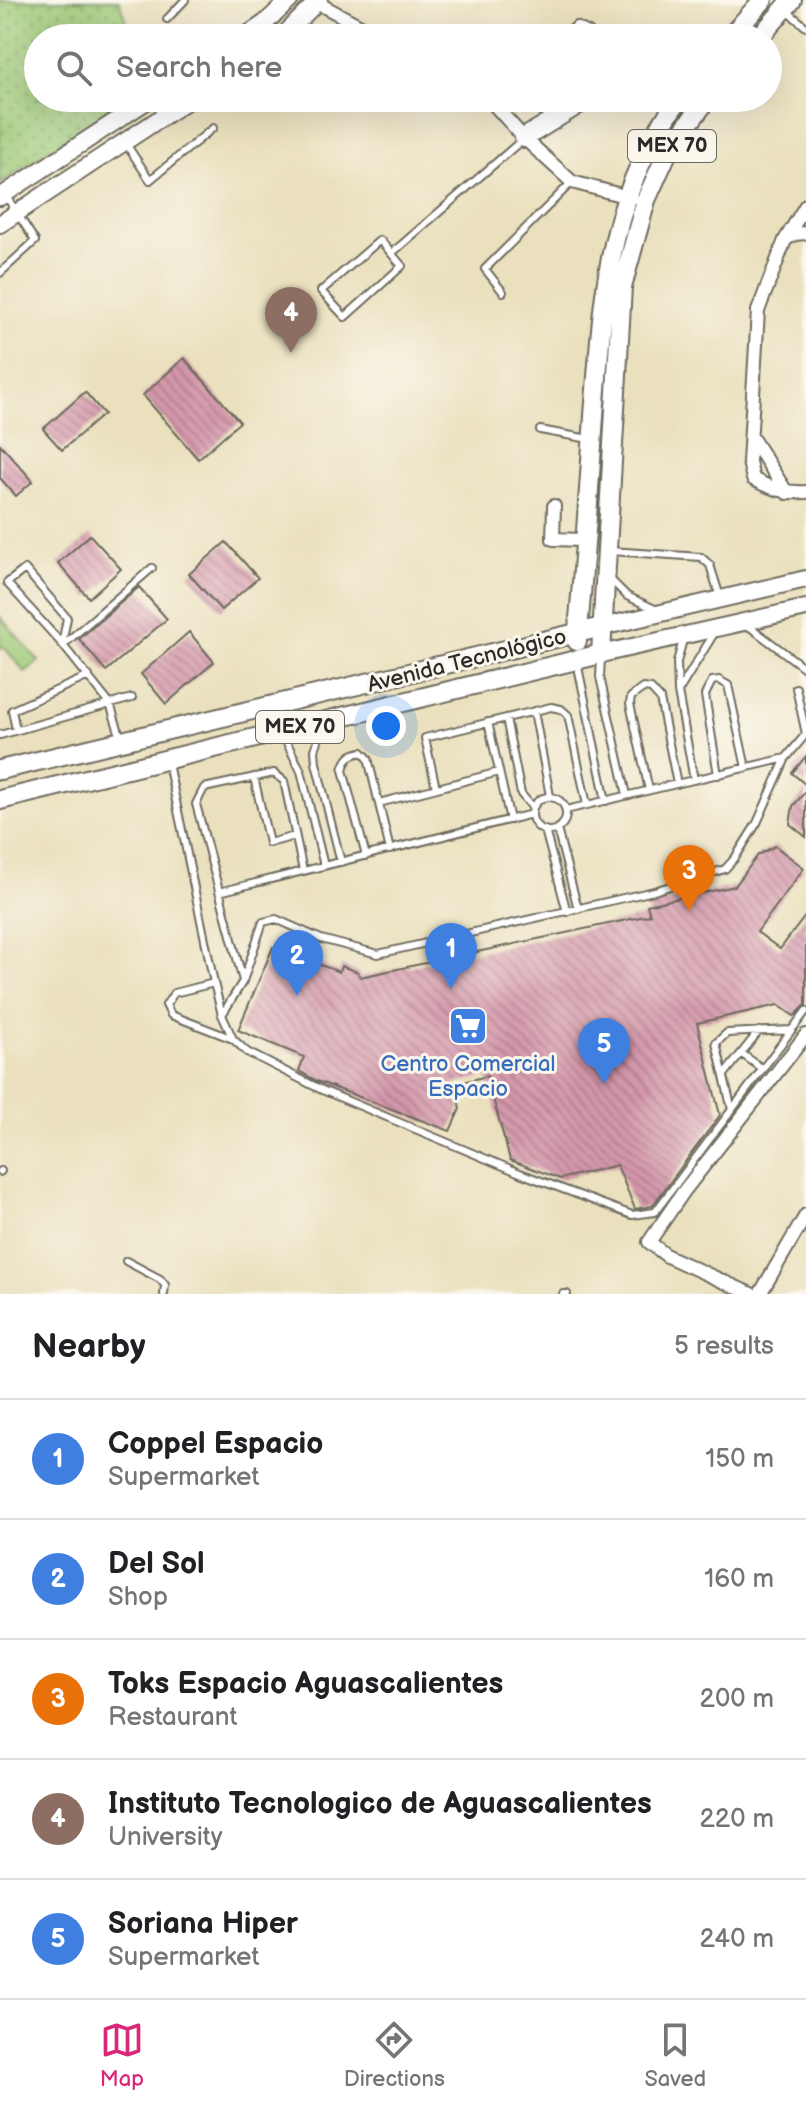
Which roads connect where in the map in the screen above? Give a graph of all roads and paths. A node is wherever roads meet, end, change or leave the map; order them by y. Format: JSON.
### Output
{"nodes":[{"id":1,"x":185,"y":0,"type":"edge"},
{"id":2,"x":290,"y":0,"type":"edge"},
{"id":3,"x":763,"y":0,"type":"edge"},
{"id":4,"x":316,"y":1,"type":"edge"},
{"id":5,"x":788,"y":4,"type":"edge"},
{"id":6,"x":167,"y":19,"type":"dead end"},
{"id":7,"x":264,"y":24,"type":"edge"},
{"id":8,"x":294,"y":24,"type":"edge"},
{"id":9,"x":358,"y":24,"type":"edge"},
{"id":10,"x":742,"y":24,"type":"edge"},
{"id":11,"x":771,"y":24,"type":"edge"},
{"id":12,"x":806,"y":27,"type":"edge"},
{"id":13,"x":130,"y":112,"type":"edge"},
{"id":14,"x":170,"y":112,"type":"edge"},
{"id":15,"x":501,"y":112,"type":"edge"},
{"id":16,"x":566,"y":112,"type":"edge"},
{"id":17,"x":671,"y":112,"type":"edge"},
{"id":18,"x":697,"y":112,"type":"edge"},
{"id":19,"x":213,"y":128,"type":"dead end"},
{"id":20,"x":524,"y":138,"type":"junction"},
{"id":21,"x":125,"y":141,"type":"junction"},
{"id":22,"x":572,"y":182,"type":"junction"},
{"id":23,"x":3,"y":195,"type":"edge"},
{"id":24,"x":625,"y":197,"type":"junction"},
{"id":25,"x":646,"y":200,"type":"junction"},
{"id":26,"x":806,"y":205,"type":"edge"},
{"id":27,"x":17,"y":212,"type":"junction"},
{"id":28,"x":0,"y":224,"type":"edge"},
{"id":29,"x":806,"y":233,"type":"edge"},
{"id":30,"x":785,"y":240,"type":"junction"},
{"id":31,"x":392,"y":253,"type":"junction"},
{"id":32,"x":0,"y":273,"type":"edge"},
{"id":33,"x":503,"y":292,"type":"dead end"},
{"id":34,"x":540,"y":430,"type":"dead end"},
{"id":35,"x":752,"y":438,"type":"junction"},
{"id":36,"x":593,"y":440,"type":"junction"},
{"id":37,"x":806,"y":492,"type":"edge"},
{"id":38,"x":787,"y":493,"type":"junction"},
{"id":39,"x":554,"y":506,"type":"dead end"},
{"id":40,"x":583,"y":540,"type":"junction"},
{"id":41,"x":606,"y":551,"type":"junction"},
{"id":42,"x":152,"y":568,"type":"dead end"},
{"id":43,"x":605,"y":574,"type":"junction"},
{"id":44,"x":806,"y":579,"type":"edge"},
{"id":45,"x":721,"y":599,"type":"junction"},
{"id":46,"x":806,"y":608,"type":"edge"},
{"id":47,"x":664,"y":613,"type":"junction"},
{"id":48,"x":743,"y":622,"type":"junction"},
{"id":49,"x":602,"y":627,"type":"junction"},
{"id":50,"x":718,"y":628,"type":"junction"},
{"id":51,"x":578,"y":631,"type":"junction"},
{"id":52,"x":684,"y":635,"type":"junction"},
{"id":53,"x":62,"y":645,"type":"junction"},
{"id":54,"x":601,"y":654,"type":"junction"},
{"id":55,"x":576,"y":658,"type":"junction"},
{"id":56,"x":806,"y":669,"type":"edge"},
{"id":57,"x":89,"y":676,"type":"junction"},
{"id":58,"x":796,"y":688,"type":"dead end"},
{"id":59,"x":678,"y":692,"type":"junction"},
{"id":60,"x":132,"y":698,"type":"dead end"},
{"id":61,"x":110,"y":704,"type":"junction"},
{"id":62,"x":606,"y":705,"type":"junction"},
{"id":63,"x":587,"y":709,"type":"junction"},
{"id":64,"x":534,"y":711,"type":"junction"},
{"id":65,"x":506,"y":718,"type":"junction"},
{"id":66,"x":324,"y":721,"type":"junction"},
{"id":67,"x":488,"y":722,"type":"junction"},
{"id":68,"x":16,"y":730,"type":"junction"},
{"id":69,"x":281,"y":732,"type":"junction"},
{"id":70,"x":0,"y":735,"type":"edge"},
{"id":71,"x":121,"y":741,"type":"junction"},
{"id":72,"x":786,"y":758,"type":"junction"},
{"id":73,"x":168,"y":759,"type":"junction"},
{"id":74,"x":746,"y":768,"type":"junction"},
{"id":75,"x":0,"y":770,"type":"edge"},
{"id":76,"x":499,"y":772,"type":"junction"},
{"id":77,"x":718,"y":775,"type":"junction"},
{"id":78,"x":254,"y":777,"type":"junction"},
{"id":79,"x":694,"y":780,"type":"junction"},
{"id":80,"x":677,"y":784,"type":"junction"},
{"id":81,"x":436,"y":788,"type":"junction"},
{"id":82,"x":649,"y":790,"type":"junction"},
{"id":83,"x":627,"y":795,"type":"junction"},
{"id":84,"x":550,"y":796,"type":"junction"},
{"id":85,"x":0,"y":800,"type":"edge"},
{"id":86,"x":606,"y":801,"type":"junction"},
{"id":87,"x":379,"y":803,"type":"junction"},
{"id":88,"x":587,"y":805,"type":"junction"},
{"id":89,"x":566,"y":810,"type":"junction"},
{"id":90,"x":532,"y":811,"type":"junction"},
{"id":91,"x":510,"y":820,"type":"junction"},
{"id":92,"x":557,"y":829,"type":"junction"},
{"id":93,"x":545,"y":830,"type":"junction"},
{"id":94,"x":295,"y":836,"type":"junction"},
{"id":95,"x":390,"y":850,"type":"junction"},
{"id":96,"x":366,"y":856,"type":"junction"},
{"id":97,"x":341,"y":862,"type":"junction"},
{"id":98,"x":324,"y":866,"type":"junction"},
{"id":99,"x":303,"y":871,"type":"junction"},
{"id":100,"x":219,"y":892,"type":"junction"},
{"id":101,"x":578,"y":909,"type":"junction"},
{"id":102,"x":567,"y":912,"type":"junction"},
{"id":103,"x":243,"y":981,"type":"junction"},
{"id":104,"x":214,"y":983,"type":"junction"},
{"id":105,"x":806,"y":1011,"type":"edge"},
{"id":106,"x":222,"y":1015,"type":"junction"},
{"id":107,"x":792,"y":1030,"type":"junction"},
{"id":108,"x":759,"y":1031,"type":"junction"},
{"id":109,"x":806,"y":1035,"type":"edge"},
{"id":110,"x":233,"y":1039,"type":"junction"},
{"id":111,"x":742,"y":1054,"type":"junction"},
{"id":112,"x":763,"y":1069,"type":"junction"},
{"id":113,"x":724,"y":1076,"type":"junction"},
{"id":114,"x":732,"y":1110,"type":"junction"},
{"id":115,"x":806,"y":1215,"type":"edge"},
{"id":116,"x":126,"y":1261,"type":"dead end"},
{"id":117,"x":164,"y":1294,"type":"edge"},
{"id":118,"x":751,"y":1294,"type":"edge"},
{"id":119,"x":760,"y":1294,"type":"edge"}],
"edges":[{"from":1,"to":6,"type":"lane"},
{"from":2,"to":7,"type":"main road"},
{"from":3,"to":10,"type":"main road"},
{"from":4,"to":8,"type":"main road"},
{"from":4,"to":9,"type":"street"},
{"from":5,"to":11,"type":"main road"},
{"from":5,"to":12,"type":"lane"},
{"from":13,"to":23,"type":"main road"},
{"from":14,"to":21,"type":"main road"},
{"from":15,"to":20,"type":"street"},
{"from":16,"to":20,"type":"main road"},
{"from":17,"to":24,"type":"main road","number":"MEX 70"},
{"from":18,"to":25,"type":"main road","number":"MEX 70"},
{"from":19,"to":21,"type":"lane"},
{"from":20,"to":22,"type":"street"},
{"from":20,"to":31,"type":"lane"},
{"from":21,"to":27,"type":"main road"},
{"from":22,"to":24,"type":"street"},
{"from":22,"to":33,"type":"lane"},
{"from":23,"to":27,"type":"lane"},
{"from":24,"to":25,"type":"street"},
{"from":24,"to":36,"type":"main road","number":"MEX 70"},
{"from":25,"to":41,"type":"main road","number":"MEX 70"},
{"from":26,"to":30,"type":"street"},
{"from":27,"to":28,"type":"main road"},
{"from":27,"to":32,"type":"lane"},
{"from":29,"to":30,"type":"street"},
{"from":30,"to":35,"type":"street"},
{"from":31,"to":31,"type":"lane"},
{"from":34,"to":36,"type":"lane"},
{"from":35,"to":38,"type":"street"},
{"from":35,"to":38,"type":"street"},
{"from":36,"to":40,"type":"main road","number":"MEX 70"},
{"from":37,"to":38,"type":"street"},
{"from":39,"to":40,"type":"street"},
{"from":40,"to":51,"type":"main road","number":"MEX 70"},
{"from":41,"to":43,"type":"main road","number":"MEX 70"},
{"from":41,"to":45,"type":"lane"},
{"from":42,"to":53,"type":"lane"},
{"from":43,"to":47,"type":"lane"},
{"from":43,"to":49,"type":"main road","number":"MEX 70"},
{"from":44,"to":45,"type":"main road","name":"Avenida Tecnológico","number":"MEX 70"},
{"from":45,"to":47,"type":"main road","name":"Avenida Tecnológico","number":"MEX 70"},
{"from":46,"to":48,"type":"main road","name":"Avenida Tecnológico","number":"MEX 70"},
{"from":47,"to":49,"type":"main road","name":"Avenida Tecnológico","number":"MEX 70"},
{"from":48,"to":50,"type":"main road","name":"Avenida Tecnológico","number":"MEX 70"},
{"from":48,"to":56,"type":"lane"},
{"from":49,"to":51,"type":"main road","name":"Avenida Tecnológico","number":"MEX 70"},
{"from":49,"to":54,"type":"main road","number":"MEX 70"},
{"from":50,"to":52,"type":"main road","name":"Avenida Tecnológico","number":"MEX 70"},
{"from":50,"to":59,"type":"lane"},
{"from":51,"to":55,"type":"main road","number":"MEX 70"},
{"from":51,"to":71,"type":"main road","name":"Avenida Tecnológico","number":"MEX 70"},
{"from":52,"to":54,"type":"main road","name":"Avenida Tecnológico","number":"MEX 70"},
{"from":52,"to":59,"type":"lane"},
{"from":53,"to":53,"type":"lane"},
{"from":53,"to":57,"type":"lane"},
{"from":54,"to":55,"type":"main road","name":"Avenida Tecnológico","number":"MEX 70"},
{"from":54,"to":62,"type":"lane"},
{"from":55,"to":63,"type":"lane"},
{"from":55,"to":66,"type":"main road","name":"Avenida Tecnológico","number":"MEX 70"},
{"from":57,"to":61,"type":"lane"},
{"from":57,"to":68,"type":"lane"},
{"from":58,"to":72,"type":"lane"},
{"from":59,"to":79,"type":"lane"},
{"from":60,"to":61,"type":"lane"},
{"from":61,"to":68,"type":"lane"},
{"from":61,"to":71,"type":"lane"},
{"from":62,"to":63,"type":"lane"},
{"from":62,"to":83,"type":"lane"},
{"from":63,"to":86,"type":"lane"},
{"from":64,"to":65,"type":"lane"},
{"from":64,"to":84,"type":"lane"},
{"from":64,"to":88,"type":"lane"},
{"from":65,"to":67,"type":"lane"},
{"from":65,"to":90,"type":"lane"},
{"from":66,"to":69,"type":"main road","name":"Avenida Tecnológico","number":"MEX 70"},
{"from":66,"to":97,"type":"lane"},
{"from":67,"to":76,"type":"lane"},
{"from":67,"to":81,"type":"lane"},
{"from":68,"to":70,"type":"lane"},
{"from":69,"to":73,"type":"main road","name":"Avenida Tecnológico","number":"MEX 70"},
{"from":69,"to":98,"type":"lane"},
{"from":71,"to":75,"type":"main road","name":"Avenida Tecnológico","number":"MEX 70"},
{"from":72,"to":74,"type":"lane"},
{"from":72,"to":101,"type":"lane"},
{"from":73,"to":85,"type":"main road","name":"Avenida Tecnológico","number":"MEX 70"},
{"from":73,"to":104,"type":"lane"},
{"from":74,"to":77,"type":"lane"},
{"from":74,"to":77,"type":"lane"},
{"from":76,"to":81,"type":"lane"},
{"from":76,"to":91,"type":"lane"},
{"from":77,"to":79,"type":"lane"},
{"from":78,"to":94,"type":"lane"},
{"from":78,"to":94,"type":"lane"},
{"from":78,"to":100,"type":"lane"},
{"from":79,"to":80,"type":"lane"},
{"from":80,"to":82,"type":"lane"},
{"from":80,"to":82,"type":"lane"},
{"from":81,"to":87,"type":"lane"},
{"from":82,"to":83,"type":"lane"},
{"from":83,"to":86,"type":"lane"},
{"from":84,"to":89,"type":"lane"},
{"from":84,"to":90,"type":"lane"},
{"from":86,"to":88,"type":"lane"},
{"from":87,"to":95,"type":"lane"},
{"from":87,"to":96,"type":"lane"},
{"from":88,"to":89,"type":"lane"},
{"from":89,"to":92,"type":"lane"},
{"from":90,"to":91,"type":"lane"},
{"from":90,"to":93,"type":"lane"},
{"from":91,"to":95,"type":"lane"},
{"from":92,"to":93,"type":"lane"},
{"from":92,"to":101,"type":"lane"},
{"from":93,"to":102,"type":"lane"},
{"from":94,"to":99,"type":"lane"},
{"from":95,"to":96,"type":"lane"},
{"from":96,"to":97,"type":"lane"},
{"from":97,"to":98,"type":"lane"},
{"from":98,"to":99,"type":"lane"},
{"from":99,"to":100,"type":"lane"},
{"from":100,"to":103,"type":"lane"},
{"from":101,"to":102,"type":"lane"},
{"from":102,"to":103,"type":"lane"},
{"from":103,"to":106,"type":"lane"},
{"from":104,"to":106,"type":"lane"},
{"from":104,"to":110,"type":"lane"},
{"from":105,"to":107,"type":"lane"},
{"from":106,"to":110,"type":"lane"},
{"from":107,"to":108,"type":"lane"},
{"from":107,"to":112,"type":"lane"},
{"from":108,"to":111,"type":"lane"},
{"from":108,"to":113,"type":"lane"},
{"from":109,"to":118,"type":"street"},
{"from":110,"to":114,"type":"lane"},
{"from":111,"to":112,"type":"lane"},
{"from":111,"to":113,"type":"lane"},
{"from":112,"to":114,"type":"lane"},
{"from":113,"to":114,"type":"lane"},
{"from":115,"to":119,"type":"street"},
{"from":116,"to":117,"type":"lane"}]}
